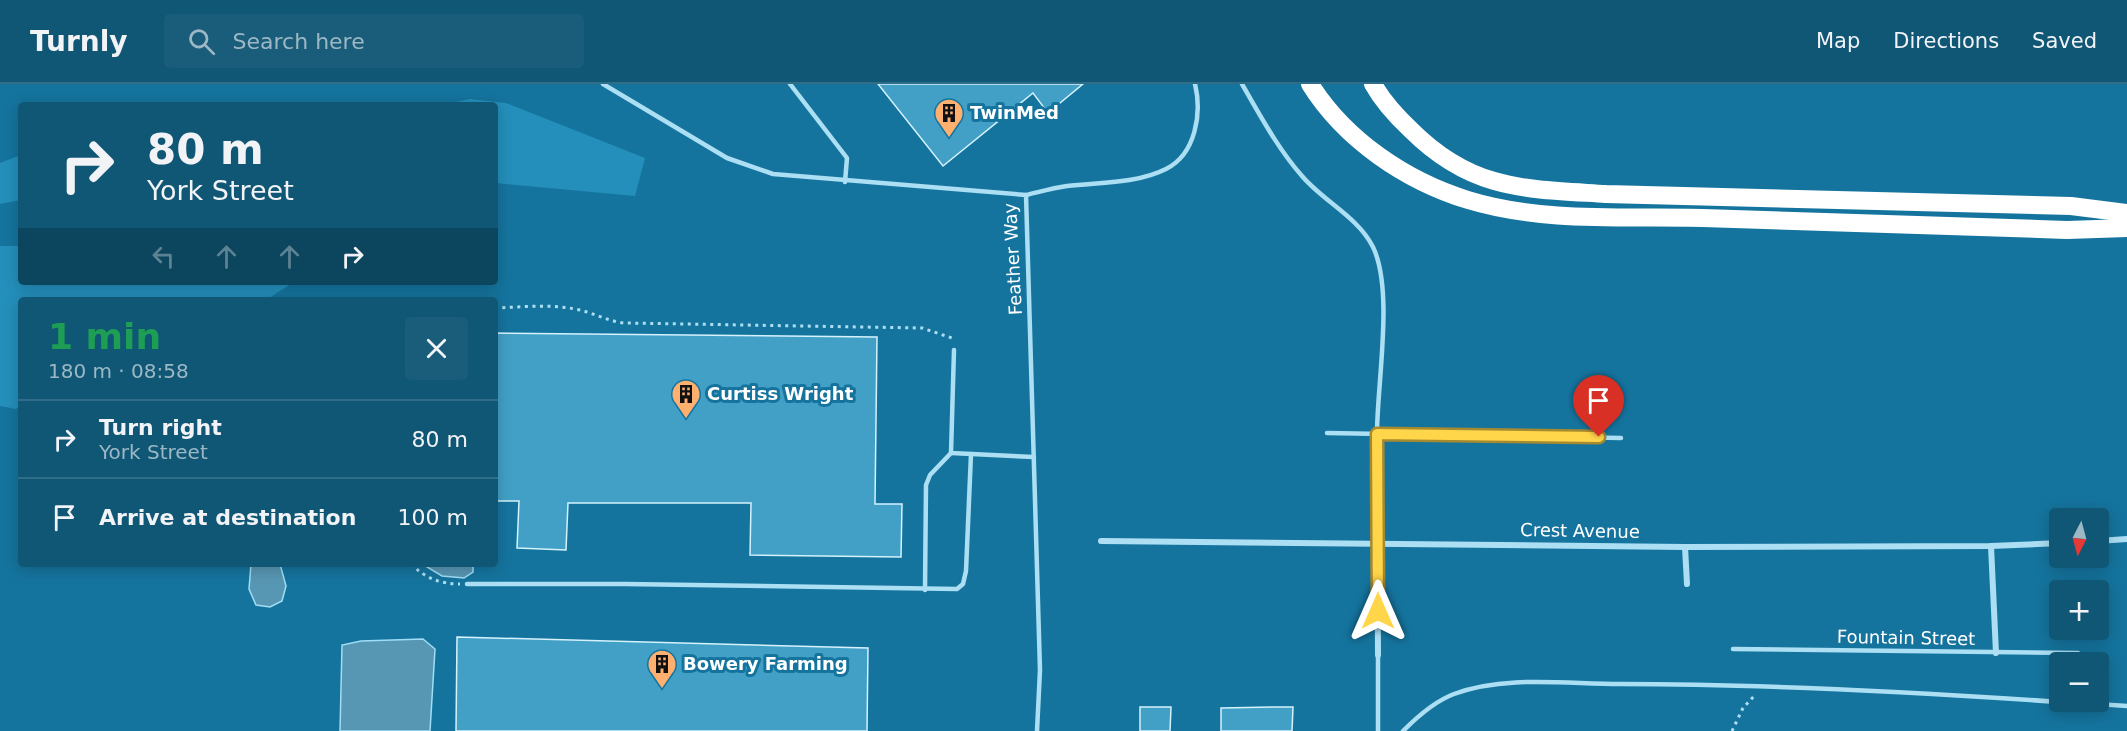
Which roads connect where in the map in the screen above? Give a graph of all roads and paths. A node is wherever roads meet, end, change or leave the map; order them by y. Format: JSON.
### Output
{"nodes":[{"id":1,"x":603,"y":84,"type":"edge"},
{"id":2,"x":790,"y":84,"type":"edge"},
{"id":3,"x":1195,"y":84,"type":"edge"},
{"id":4,"x":1242,"y":84,"type":"edge"},
{"id":5,"x":1310,"y":84,"type":"edge"},
{"id":6,"x":1373,"y":84,"type":"edge"},
{"id":7,"x":845,"y":182,"type":"junction"},
{"id":8,"x":1026,"y":195,"type":"junction"},
{"id":9,"x":2125,"y":216,"type":"edge"},
{"id":10,"x":2067,"y":230,"type":"junction"},
{"id":11,"x":2127,"y":242,"type":"edge"},
{"id":12,"x":498,"y":308,"type":"edge"},
{"id":13,"x":954,"y":350,"type":"joint"},
{"id":14,"x":1327,"y":433,"type":"dead end"},
{"id":15,"x":1377,"y":434,"type":"junction"},
{"id":16,"x":1621,"y":438,"type":"dead end"},
{"id":17,"x":951,"y":453,"type":"junction"},
{"id":18,"x":971,"y":454,"type":"junction"},
{"id":19,"x":1034,"y":458,"type":"junction"},
{"id":20,"x":2127,"y":539,"type":"edge"},
{"id":21,"x":2109,"y":540,"type":"edge"},
{"id":22,"x":1101,"y":541,"type":"dead end"},
{"id":23,"x":1378,"y":543,"type":"junction"},
{"id":24,"x":2049,"y":543,"type":"edge"},
{"id":25,"x":1991,"y":546,"type":"junction"},
{"id":26,"x":1685,"y":547,"type":"junction"},
{"id":27,"x":414,"y":567,"type":"edge"},
{"id":28,"x":467,"y":584,"type":"joint"},
{"id":29,"x":1687,"y":584,"type":"dead end"},
{"id":30,"x":924,"y":590,"type":"junction"},
{"id":31,"x":1733,"y":649,"type":"dead end"},
{"id":32,"x":1996,"y":652,"type":"junction"},
{"id":33,"x":2049,"y":653,"type":"edge"},
{"id":34,"x":1378,"y":656,"type":"joint"},
{"id":35,"x":1764,"y":685,"type":"junction"},
{"id":36,"x":2049,"y":701,"type":"edge"},
{"id":37,"x":2109,"y":705,"type":"edge"},
{"id":38,"x":2127,"y":706,"type":"edge"},
{"id":39,"x":1037,"y":731,"type":"edge"},
{"id":40,"x":1378,"y":731,"type":"edge"},
{"id":41,"x":1403,"y":731,"type":"edge"},
{"id":42,"x":1732,"y":731,"type":"edge"}],
"edges":[{"from":1,"to":7,"type":"lane","name":"Feather Way"},
{"from":2,"to":7,"type":"lane"},
{"from":3,"to":8,"type":"lane"},
{"from":4,"to":15,"type":"lane"},
{"from":5,"to":10,"type":"highway"},
{"from":6,"to":9,"type":"highway"},
{"from":7,"to":8,"type":"lane","name":"Feather Way"},
{"from":8,"to":19,"type":"lane","name":"Feather Way"},
{"from":9,"to":10,"type":"highway"},
{"from":10,"to":11,"type":"highway"},
{"from":12,"to":13,"type":"path"},
{"from":13,"to":17,"type":"lane"},
{"from":14,"to":15,"type":"lane"},
{"from":15,"to":16,"type":"lane"},
{"from":15,"to":23,"type":"street"},
{"from":17,"to":18,"type":"lane"},
{"from":17,"to":30,"type":"lane"},
{"from":18,"to":19,"type":"lane"},
{"from":18,"to":30,"type":"lane"},
{"from":19,"to":39,"type":"lane","name":"Feather Way"},
{"from":20,"to":21,"type":"street"},
{"from":22,"to":23,"type":"street","name":"Crest Avenue"},
{"from":23,"to":26,"type":"street","name":"Crest Avenue"},
{"from":23,"to":34,"type":"street"},
{"from":24,"to":25,"type":"street","name":"Crest Avenue"},
{"from":25,"to":26,"type":"street","name":"Crest Avenue"},
{"from":25,"to":32,"type":"street"},
{"from":26,"to":29,"type":"street"},
{"from":27,"to":28,"type":"path"},
{"from":28,"to":30,"type":"lane"},
{"from":31,"to":32,"type":"lane","name":"Fountain Street"},
{"from":32,"to":33,"type":"lane","name":"Fountain Street"},
{"from":34,"to":40,"type":"lane"},
{"from":35,"to":36,"type":"lane"},
{"from":35,"to":41,"type":"lane"},
{"from":35,"to":42,"type":"path"},
{"from":37,"to":38,"type":"lane"}]}
